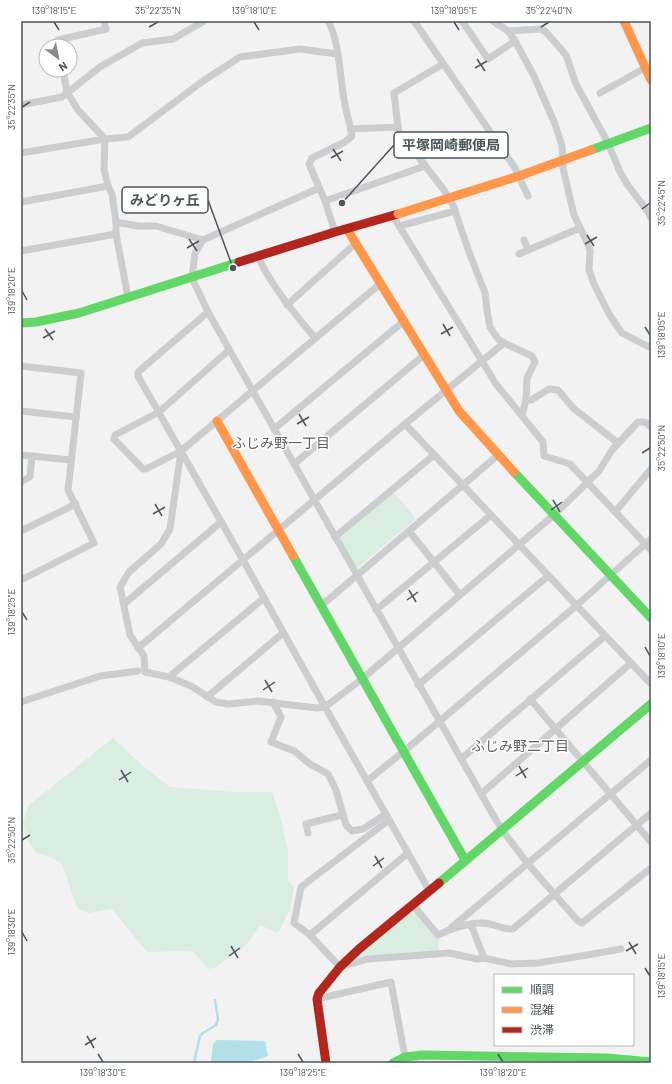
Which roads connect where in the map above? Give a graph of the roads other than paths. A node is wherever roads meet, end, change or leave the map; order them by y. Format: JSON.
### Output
{"nodes":[{"id":1,"x":104,"y":21,"type":"edge"},
{"id":2,"x":204,"y":21,"type":"edge"},
{"id":3,"x":328,"y":21,"type":"edge"},
{"id":4,"x":414,"y":21,"type":"edge"},
{"id":5,"x":462,"y":21,"type":"edge"},
{"id":6,"x":493,"y":21,"type":"edge"},
{"id":7,"x":624,"y":21,"type":"edge"},
{"id":8,"x":508,"y":31,"type":"junction"},
{"id":9,"x":67,"y":38,"type":"edge"},
{"id":10,"x":515,"y":41,"type":"junction"},
{"id":11,"x":337,"y":54,"type":"junction"},
{"id":12,"x":443,"y":64,"type":"junction"},
{"id":13,"x":645,"y":68,"type":"junction"},
{"id":14,"x":64,"y":78,"type":"edge"},
{"id":15,"x":651,"y":80,"type":"edge"},
{"id":16,"x":67,"y":92,"type":"junction"},
{"id":17,"x":600,"y":93,"type":"dead end"},
{"id":18,"x":21,"y":106,"type":"edge"},
{"id":19,"x":398,"y":128,"type":"junction"},
{"id":20,"x":651,"y":128,"type":"edge"},
{"id":21,"x":350,"y":129,"type":"junction"},
{"id":22,"x":105,"y":138,"type":"junction"},
{"id":23,"x":608,"y":143,"type":"junction"},
{"id":24,"x":21,"y":154,"type":"edge"},
{"id":25,"x":425,"y":166,"type":"junction"},
{"id":26,"x":108,"y":186,"type":"junction"},
{"id":27,"x":319,"y":188,"type":"junction"},
{"id":28,"x":528,"y":196,"type":"dead end"},
{"id":29,"x":324,"y":201,"type":"junction"},
{"id":30,"x":21,"y":202,"type":"edge"},
{"id":31,"x":455,"y":211,"type":"junction"},
{"id":32,"x":395,"y":215,"type":"junction"},
{"id":33,"x":651,"y":218,"type":"edge"},
{"id":34,"x":116,"y":222,"type":"junction"},
{"id":35,"x":399,"y":226,"type":"junction"},
{"id":36,"x":580,"y":228,"type":"junction"},
{"id":37,"x":347,"y":229,"type":"junction"},
{"id":38,"x":335,"y":232,"type":"junction"},
{"id":39,"x":116,"y":234,"type":"junction"},
{"id":40,"x":203,"y":240,"type":"junction"},
{"id":41,"x":524,"y":240,"type":"dead end"},
{"id":42,"x":356,"y":243,"type":"junction"},
{"id":43,"x":528,"y":250,"type":"junction"},
{"id":44,"x":21,"y":251,"type":"edge"},
{"id":45,"x":519,"y":254,"type":"dead end"},
{"id":46,"x":258,"y":257,"type":"junction"},
{"id":47,"x":192,"y":278,"type":"junction"},
{"id":48,"x":380,"y":284,"type":"junction"},
{"id":49,"x":128,"y":298,"type":"junction"},
{"id":50,"x":287,"y":304,"type":"junction"},
{"id":51,"x":208,"y":312,"type":"junction"},
{"id":52,"x":404,"y":322,"type":"junction"},
{"id":53,"x":21,"y":323,"type":"edge"},
{"id":54,"x":315,"y":338,"type":"junction"},
{"id":55,"x":504,"y":343,"type":"junction"},
{"id":56,"x":651,"y":348,"type":"edge"},
{"id":57,"x":230,"y":350,"type":"junction"},
{"id":58,"x":424,"y":355,"type":"junction"},
{"id":59,"x":482,"y":361,"type":"junction"},
{"id":60,"x":21,"y":366,"type":"edge"},
{"id":61,"x":446,"y":390,"type":"junction"},
{"id":62,"x":253,"y":391,"type":"junction"},
{"id":63,"x":526,"y":400,"type":"junction"},
{"id":64,"x":21,"y":411,"type":"edge"},
{"id":65,"x":159,"y":412,"type":"junction"},
{"id":66,"x":522,"y":414,"type":"junction"},
{"id":67,"x":76,"y":416,"type":"junction"},
{"id":68,"x":217,"y":421,"type":"junction"},
{"id":69,"x":405,"y":424,"type":"junction"},
{"id":70,"x":651,"y":427,"type":"edge"},
{"id":71,"x":274,"y":429,"type":"junction"},
{"id":72,"x":618,"y":443,"type":"junction"},
{"id":73,"x":181,"y":451,"type":"junction"},
{"id":74,"x":21,"y":455,"type":"edge"},
{"id":75,"x":434,"y":455,"type":"junction"},
{"id":76,"x":498,"y":455,"type":"junction"},
{"id":77,"x":32,"y":456,"type":"junction"},
{"id":78,"x":71,"y":460,"type":"junction"},
{"id":79,"x":294,"y":464,"type":"junction"},
{"id":80,"x":651,"y":469,"type":"edge"},
{"id":81,"x":21,"y":482,"type":"edge"},
{"id":82,"x":588,"y":483,"type":"junction"},
{"id":83,"x":463,"y":485,"type":"junction"},
{"id":84,"x":314,"y":500,"type":"junction"},
{"id":85,"x":76,"y":504,"type":"junction"},
{"id":86,"x":616,"y":512,"type":"junction"},
{"id":87,"x":555,"y":514,"type":"junction"},
{"id":88,"x":491,"y":515,"type":"junction"},
{"id":89,"x":221,"y":522,"type":"junction"},
{"id":90,"x":278,"y":530,"type":"junction"},
{"id":91,"x":21,"y":531,"type":"edge"},
{"id":92,"x":409,"y":531,"type":"junction"},
{"id":93,"x":335,"y":537,"type":"junction"},
{"id":94,"x":651,"y":539,"type":"edge"},
{"id":95,"x":519,"y":545,"type":"junction"},
{"id":96,"x":646,"y":545,"type":"junction"},
{"id":97,"x":651,"y":550,"type":"edge"},
{"id":98,"x":243,"y":560,"type":"junction"},
{"id":99,"x":434,"y":562,"type":"junction"},
{"id":100,"x":356,"y":575,"type":"junction"},
{"id":101,"x":611,"y":575,"type":"junction"},
{"id":102,"x":548,"y":576,"type":"junction"},
{"id":103,"x":21,"y":580,"type":"edge"},
{"id":104,"x":460,"y":595,"type":"junction"},
{"id":105,"x":264,"y":598,"type":"junction"},
{"id":106,"x":124,"y":604,"type":"junction"},
{"id":107,"x":321,"y":606,"type":"junction"},
{"id":108,"x":576,"y":606,"type":"junction"},
{"id":109,"x":376,"y":610,"type":"junction"},
{"id":110,"x":651,"y":618,"type":"edge"},
{"id":111,"x":283,"y":632,"type":"junction"},
{"id":112,"x":605,"y":636,"type":"junction"},
{"id":113,"x":138,"y":648,"type":"junction"},
{"id":114,"x":397,"y":649,"type":"junction"},
{"id":115,"x":631,"y":663,"type":"junction"},
{"id":116,"x":138,"y":671,"type":"dead end"},
{"id":117,"x":168,"y":677,"type":"junction"},
{"id":118,"x":362,"y":679,"type":"junction"},
{"id":119,"x":418,"y":684,"type":"junction"},
{"id":120,"x":651,"y":684,"type":"edge"},
{"id":121,"x":207,"y":697,"type":"junction"},
{"id":122,"x":530,"y":699,"type":"junction"},
{"id":123,"x":21,"y":702,"type":"edge"},
{"id":124,"x":274,"y":702,"type":"junction"},
{"id":125,"x":651,"y":704,"type":"edge"},
{"id":126,"x":324,"y":707,"type":"junction"},
{"id":127,"x":439,"y":721,"type":"junction"},
{"id":128,"x":555,"y":729,"type":"junction"},
{"id":129,"x":403,"y":752,"type":"junction"},
{"id":130,"x":460,"y":759,"type":"junction"},
{"id":131,"x":651,"y":760,"type":"edge"},
{"id":132,"x":583,"y":761,"type":"junction"},
{"id":133,"x":366,"y":781,"type":"junction"},
{"id":134,"x":481,"y":794,"type":"junction"},
{"id":135,"x":610,"y":794,"type":"junction"},
{"id":136,"x":651,"y":813,"type":"edge"},
{"id":137,"x":342,"y":815,"type":"junction"},
{"id":138,"x":387,"y":817,"type":"junction"},
{"id":139,"x":636,"y":825,"type":"junction"},
{"id":140,"x":502,"y":830,"type":"junction"},
{"id":141,"x":308,"y":833,"type":"dead end"},
{"id":142,"x":651,"y":842,"type":"edge"},
{"id":143,"x":408,"y":853,"type":"junction"},
{"id":144,"x":465,"y":860,"type":"junction"},
{"id":145,"x":528,"y":864,"type":"junction"},
{"id":146,"x":651,"y":868,"type":"edge"},
{"id":147,"x":430,"y":890,"type":"junction"},
{"id":148,"x":554,"y":896,"type":"junction"},
{"id":149,"x":413,"y":905,"type":"junction"},
{"id":150,"x":471,"y":925,"type":"junction"},
{"id":151,"x":452,"y":928,"type":"junction"},
{"id":152,"x":310,"y":935,"type":"junction"},
{"id":153,"x":621,"y":949,"type":"dead end"},
{"id":154,"x":484,"y":958,"type":"junction"},
{"id":155,"x":340,"y":967,"type":"junction"},
{"id":156,"x":317,"y":999,"type":"junction"},
{"id":157,"x":405,"y":1057,"type":"junction"},
{"id":158,"x":624,"y":1061,"type":"edge"},
{"id":159,"x":651,"y":1062,"type":"edge"},
{"id":160,"x":326,"y":1063,"type":"edge"},
{"id":161,"x":393,"y":1063,"type":"edge"}],
"edges":[{"from":1,"to":9,"type":"street"},
{"from":2,"to":16,"type":"street"},
{"from":3,"to":11,"type":"street"},
{"from":4,"to":12,"type":"street"},
{"from":5,"to":10,"type":"street"},
{"from":6,"to":8,"type":"street"},
{"from":7,"to":13,"type":"street"},
{"from":8,"to":10,"type":"street"},
{"from":8,"to":23,"type":"street"},
{"from":10,"to":36,"type":"street"},
{"from":11,"to":21,"type":"street"},
{"from":11,"to":22,"type":"street"},
{"from":12,"to":19,"type":"street"},
{"from":12,"to":28,"type":"street"},
{"from":13,"to":15,"type":"street"},
{"from":13,"to":17,"type":"street"},
{"from":14,"to":16,"type":"street"},
{"from":16,"to":18,"type":"street"},
{"from":16,"to":22,"type":"street"},
{"from":19,"to":21,"type":"street"},
{"from":19,"to":25,"type":"street"},
{"from":20,"to":23,"type":"street"},
{"from":21,"to":27,"type":"street"},
{"from":22,"to":24,"type":"street"},
{"from":22,"to":26,"type":"street"},
{"from":23,"to":32,"type":"street","bridge":true},
{"from":23,"to":33,"type":"street"},
{"from":25,"to":29,"type":"street"},
{"from":25,"to":31,"type":"street"},
{"from":26,"to":30,"type":"street"},
{"from":26,"to":34,"type":"street"},
{"from":27,"to":29,"type":"street"},
{"from":27,"to":40,"type":"street"},
{"from":29,"to":38,"type":"street"},
{"from":31,"to":35,"type":"street"},
{"from":31,"to":55,"type":"street"},
{"from":32,"to":35,"type":"street"},
{"from":32,"to":37,"type":"street"},
{"from":34,"to":39,"type":"street"},
{"from":34,"to":40,"type":"street"},
{"from":35,"to":59,"type":"street"},
{"from":36,"to":43,"type":"street"},
{"from":36,"to":56,"type":"street"},
{"from":37,"to":38,"type":"street"},
{"from":37,"to":42,"type":"street"},
{"from":38,"to":46,"type":"street"},
{"from":39,"to":44,"type":"street"},
{"from":39,"to":49,"type":"street"},
{"from":40,"to":47,"type":"street"},
{"from":41,"to":43,"type":"street"},
{"from":42,"to":48,"type":"street"},
{"from":42,"to":50,"type":"street"},
{"from":43,"to":45,"type":"street"},
{"from":46,"to":47,"type":"street"},
{"from":46,"to":50,"type":"street"},
{"from":47,"to":49,"type":"street"},
{"from":47,"to":51,"type":"street"},
{"from":48,"to":52,"type":"street"},
{"from":48,"to":54,"type":"street"},
{"from":49,"to":53,"type":"street"},
{"from":50,"to":54,"type":"street"},
{"from":51,"to":57,"type":"street"},
{"from":51,"to":65,"type":"street"},
{"from":52,"to":58,"type":"street"},
{"from":52,"to":71,"type":"street"},
{"from":54,"to":62,"type":"street"},
{"from":55,"to":59,"type":"street"},
{"from":55,"to":63,"type":"street"},
{"from":57,"to":62,"type":"street"},
{"from":57,"to":65,"type":"street"},
{"from":58,"to":61,"type":"street"},
{"from":58,"to":79,"type":"street"},
{"from":59,"to":61,"type":"street"},
{"from":59,"to":66,"type":"street"},
{"from":60,"to":67,"type":"street"},
{"from":61,"to":69,"type":"street"},
{"from":61,"to":76,"type":"street"},
{"from":62,"to":68,"type":"street"},
{"from":62,"to":71,"type":"street"},
{"from":63,"to":66,"type":"street"},
{"from":63,"to":72,"type":"street"},
{"from":64,"to":67,"type":"street"},
{"from":65,"to":73,"type":"street"},
{"from":65,"to":73,"type":"street"},
{"from":66,"to":82,"type":"street"},
{"from":67,"to":78,"type":"street"},
{"from":68,"to":73,"type":"street"},
{"from":68,"to":90,"type":"street"},
{"from":69,"to":75,"type":"street"},
{"from":69,"to":84,"type":"street"},
{"from":70,"to":72,"type":"street"},
{"from":71,"to":79,"type":"street"},
{"from":72,"to":82,"type":"street"},
{"from":73,"to":89,"type":"street"},
{"from":73,"to":106,"type":"street"},
{"from":74,"to":77,"type":"street"},
{"from":75,"to":83,"type":"street"},
{"from":75,"to":93,"type":"street"},
{"from":76,"to":83,"type":"street"},
{"from":76,"to":87,"type":"street"},
{"from":77,"to":78,"type":"street"},
{"from":77,"to":81,"type":"street"},
{"from":78,"to":85,"type":"street"},
{"from":79,"to":84,"type":"street"},
{"from":80,"to":86,"type":"street"},
{"from":82,"to":86,"type":"street"},
{"from":82,"to":87,"type":"street"},
{"from":83,"to":88,"type":"street"},
{"from":83,"to":92,"type":"street"},
{"from":84,"to":90,"type":"street"},
{"from":84,"to":93,"type":"street"},
{"from":85,"to":91,"type":"street"},
{"from":85,"to":103,"type":"street"},
{"from":86,"to":96,"type":"street"},
{"from":87,"to":95,"type":"street"},
{"from":87,"to":101,"type":"street"},
{"from":88,"to":95,"type":"street"},
{"from":88,"to":99,"type":"street"},
{"from":89,"to":98,"type":"street"},
{"from":89,"to":106,"type":"street"},
{"from":90,"to":98,"type":"street"},
{"from":90,"to":107,"type":"street"},
{"from":92,"to":99,"type":"street"},
{"from":92,"to":100,"type":"street"},
{"from":93,"to":100,"type":"street"},
{"from":94,"to":96,"type":"street"},
{"from":95,"to":102,"type":"street"},
{"from":95,"to":104,"type":"street"},
{"from":96,"to":97,"type":"street"},
{"from":96,"to":101,"type":"street"},
{"from":98,"to":105,"type":"street"},
{"from":98,"to":113,"type":"street"},
{"from":99,"to":104,"type":"street"},
{"from":99,"to":109,"type":"street"},
{"from":100,"to":107,"type":"street"},
{"from":100,"to":109,"type":"street"},
{"from":101,"to":108,"type":"street"},
{"from":101,"to":110,"type":"street"},
{"from":102,"to":108,"type":"street"},
{"from":102,"to":119,"type":"street"},
{"from":104,"to":114,"type":"street"},
{"from":105,"to":111,"type":"street"},
{"from":105,"to":117,"type":"street"},
{"from":106,"to":113,"type":"street"},
{"from":107,"to":118,"type":"street"},
{"from":108,"to":112,"type":"street"},
{"from":108,"to":127,"type":"street"},
{"from":109,"to":114,"type":"street"},
{"from":111,"to":121,"type":"street"},
{"from":111,"to":126,"type":"street"},
{"from":112,"to":115,"type":"street"},
{"from":112,"to":122,"type":"street"},
{"from":113,"to":117,"type":"street"},
{"from":114,"to":118,"type":"street"},
{"from":114,"to":119,"type":"street"},
{"from":115,"to":120,"type":"street"},
{"from":115,"to":128,"type":"street"},
{"from":116,"to":123,"type":"street"},
{"from":117,"to":121,"type":"street"},
{"from":118,"to":126,"type":"street"},
{"from":118,"to":129,"type":"street"},
{"from":119,"to":127,"type":"street"},
{"from":121,"to":124,"type":"street"},
{"from":122,"to":128,"type":"street"},
{"from":122,"to":130,"type":"street"},
{"from":124,"to":126,"type":"street"},
{"from":124,"to":137,"type":"street"},
{"from":125,"to":132,"type":"street"},
{"from":126,"to":133,"type":"street"},
{"from":127,"to":129,"type":"street"},
{"from":127,"to":130,"type":"street"},
{"from":128,"to":132,"type":"street"},
{"from":128,"to":134,"type":"street"},
{"from":129,"to":133,"type":"street"},
{"from":129,"to":144,"type":"street"},
{"from":130,"to":134,"type":"street"},
{"from":131,"to":135,"type":"street"},
{"from":132,"to":135,"type":"street"},
{"from":132,"to":140,"type":"street"},
{"from":133,"to":138,"type":"street"},
{"from":134,"to":140,"type":"street"},
{"from":135,"to":139,"type":"street"},
{"from":135,"to":145,"type":"street"},
{"from":136,"to":139,"type":"street"},
{"from":137,"to":138,"type":"street"},
{"from":137,"to":141,"type":"street"},
{"from":138,"to":143,"type":"street"},
{"from":138,"to":152,"type":"street"},
{"from":139,"to":142,"type":"street"},
{"from":139,"to":148,"type":"street"},
{"from":140,"to":144,"type":"street"},
{"from":140,"to":145,"type":"street"},
{"from":143,"to":147,"type":"street"},
{"from":143,"to":152,"type":"street"},
{"from":144,"to":147,"type":"street"},
{"from":145,"to":148,"type":"street"},
{"from":145,"to":151,"type":"street"},
{"from":146,"to":148,"type":"street"},
{"from":147,"to":149,"type":"street"},
{"from":148,"to":150,"type":"street"},
{"from":149,"to":151,"type":"street"},
{"from":149,"to":155,"type":"street"},
{"from":150,"to":151,"type":"street"},
{"from":150,"to":154,"type":"street"},
{"from":152,"to":155,"type":"street"},
{"from":153,"to":154,"type":"street"},
{"from":154,"to":155,"type":"street"},
{"from":155,"to":156,"type":"street"},
{"from":156,"to":157,"type":"street"},
{"from":156,"to":160,"type":"street"},
{"from":157,"to":158,"type":"street"},
{"from":157,"to":161,"type":"street"},
{"from":158,"to":159,"type":"street"}]}
